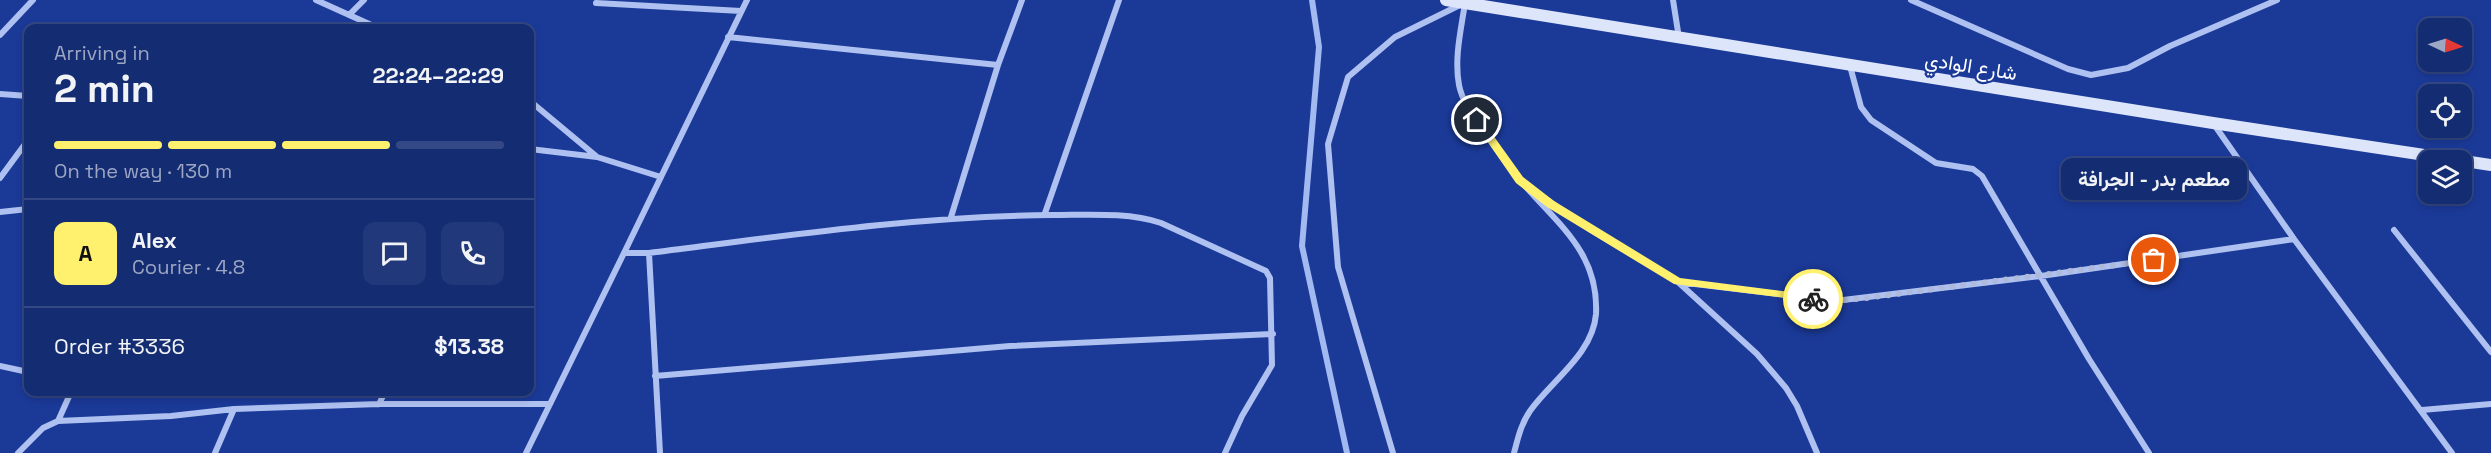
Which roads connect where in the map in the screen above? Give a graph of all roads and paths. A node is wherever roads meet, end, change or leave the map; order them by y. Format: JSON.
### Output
{"nodes":[{"id":1,"x":33,"y":0,"type":"edge"},
{"id":2,"x":316,"y":0,"type":"edge"},
{"id":3,"x":364,"y":0,"type":"edge"},
{"id":4,"x":747,"y":0,"type":"edge"},
{"id":5,"x":1022,"y":0,"type":"edge"},
{"id":6,"x":1119,"y":0,"type":"edge"},
{"id":7,"x":1446,"y":0,"type":"edge"},
{"id":8,"x":1673,"y":0,"type":"edge"},
{"id":9,"x":1911,"y":0,"type":"edge"},
{"id":10,"x":2277,"y":0,"type":"edge"},
{"id":11,"x":596,"y":3,"type":"dead end"},
{"id":12,"x":1465,"y":3,"type":"junction"},
{"id":13,"x":741,"y":11,"type":"junction"},
{"id":14,"x":349,"y":15,"type":"junction"},
{"id":15,"x":369,"y":24,"type":"edge"},
{"id":16,"x":0,"y":35,"type":"edge"},
{"id":17,"x":728,"y":37,"type":"junction"},
{"id":18,"x":1679,"y":38,"type":"junction"},
{"id":19,"x":998,"y":65,"type":"junction"},
{"id":20,"x":1850,"y":65,"type":"junction"},
{"id":21,"x":0,"y":93,"type":"edge"},
{"id":22,"x":24,"y":96,"type":"edge"},
{"id":23,"x":534,"y":103,"type":"edge"},
{"id":24,"x":2213,"y":123,"type":"junction"},
{"id":25,"x":24,"y":145,"type":"edge"},
{"id":26,"x":534,"y":149,"type":"edge"},
{"id":27,"x":597,"y":158,"type":"junction"},
{"id":28,"x":2491,"y":165,"type":"edge"},
{"id":29,"x":661,"y":177,"type":"junction"},
{"id":30,"x":0,"y":178,"type":"edge"},
{"id":31,"x":1519,"y":180,"type":"junction"},
{"id":32,"x":24,"y":209,"type":"edge"},
{"id":33,"x":0,"y":212,"type":"edge"},
{"id":34,"x":1045,"y":213,"type":"junction"},
{"id":35,"x":951,"y":217,"type":"junction"},
{"id":36,"x":2394,"y":230,"type":"dead end"},
{"id":37,"x":2294,"y":240,"type":"junction"},
{"id":38,"x":624,"y":253,"type":"junction"},
{"id":39,"x":649,"y":253,"type":"junction"},
{"id":40,"x":2041,"y":276,"type":"junction"},
{"id":41,"x":1678,"y":282,"type":"junction"},
{"id":42,"x":1273,"y":334,"type":"junction"},
{"id":43,"x":2491,"y":352,"type":"edge"},
{"id":44,"x":0,"y":366,"type":"edge"},
{"id":45,"x":24,"y":371,"type":"edge"},
{"id":46,"x":655,"y":376,"type":"junction"},
{"id":47,"x":69,"y":396,"type":"edge"},
{"id":48,"x":383,"y":396,"type":"edge"},
{"id":49,"x":379,"y":404,"type":"junction"},
{"id":50,"x":550,"y":404,"type":"junction"},
{"id":51,"x":2491,"y":404,"type":"edge"},
{"id":52,"x":234,"y":409,"type":"junction"},
{"id":53,"x":2422,"y":410,"type":"junction"},
{"id":54,"x":58,"y":421,"type":"junction"},
{"id":55,"x":18,"y":453,"type":"edge"},
{"id":56,"x":215,"y":453,"type":"edge"},
{"id":57,"x":526,"y":453,"type":"edge"},
{"id":58,"x":660,"y":453,"type":"edge"},
{"id":59,"x":1225,"y":453,"type":"edge"},
{"id":60,"x":1393,"y":453,"type":"edge"},
{"id":61,"x":1514,"y":453,"type":"edge"},
{"id":62,"x":1817,"y":453,"type":"edge"},
{"id":63,"x":2149,"y":453,"type":"edge"},
{"id":64,"x":2452,"y":453,"type":"edge"}],
"edges":[{"from":1,"to":16,"type":"street"},
{"from":2,"to":14,"type":"street"},
{"from":3,"to":14,"type":"street"},
{"from":4,"to":13,"type":"street"},
{"from":5,"to":19,"type":"street"},
{"from":6,"to":34,"type":"street"},
{"from":7,"to":12,"type":"main road","name":"شارع الوادي"},
{"from":8,"to":18,"type":"street"},
{"from":9,"to":10,"type":"street"},
{"from":11,"to":13,"type":"street"},
{"from":12,"to":18,"type":"main road","name":"شارع الوادي"},
{"from":12,"to":31,"type":"street"},
{"from":12,"to":60,"type":"street"},
{"from":13,"to":17,"type":"street"},
{"from":14,"to":15,"type":"street"},
{"from":17,"to":19,"type":"street"},
{"from":17,"to":29,"type":"street"},
{"from":18,"to":20,"type":"main road","name":"شارع الوادي"},
{"from":19,"to":35,"type":"street"},
{"from":20,"to":24,"type":"main road","name":"شارع الوادي"},
{"from":20,"to":40,"type":"street"},
{"from":21,"to":22,"type":"street"},
{"from":23,"to":27,"type":"street"},
{"from":24,"to":28,"type":"main road","name":"شارع الوادي"},
{"from":24,"to":37,"type":"street"},
{"from":25,"to":30,"type":"street"},
{"from":26,"to":27,"type":"street"},
{"from":27,"to":29,"type":"street"},
{"from":29,"to":38,"type":"street"},
{"from":31,"to":41,"type":"street"},
{"from":31,"to":61,"type":"street"},
{"from":32,"to":33,"type":"street"},
{"from":34,"to":35,"type":"street"},
{"from":34,"to":42,"type":"street"},
{"from":35,"to":39,"type":"street"},
{"from":36,"to":43,"type":"street"},
{"from":37,"to":40,"type":"street"},
{"from":37,"to":53,"type":"street"},
{"from":38,"to":39,"type":"street"},
{"from":38,"to":50,"type":"street"},
{"from":39,"to":46,"type":"street"},
{"from":40,"to":41,"type":"street"},
{"from":40,"to":63,"type":"street"},
{"from":41,"to":62,"type":"street"},
{"from":42,"to":46,"type":"street"},
{"from":42,"to":59,"type":"street"},
{"from":44,"to":45,"type":"street"},
{"from":46,"to":58,"type":"street"},
{"from":47,"to":54,"type":"street"},
{"from":48,"to":49,"type":"street"},
{"from":49,"to":50,"type":"street"},
{"from":49,"to":52,"type":"street"},
{"from":50,"to":57,"type":"street"},
{"from":51,"to":53,"type":"street"},
{"from":52,"to":54,"type":"street"},
{"from":52,"to":56,"type":"street"},
{"from":53,"to":64,"type":"street"},
{"from":54,"to":55,"type":"street"}]}
